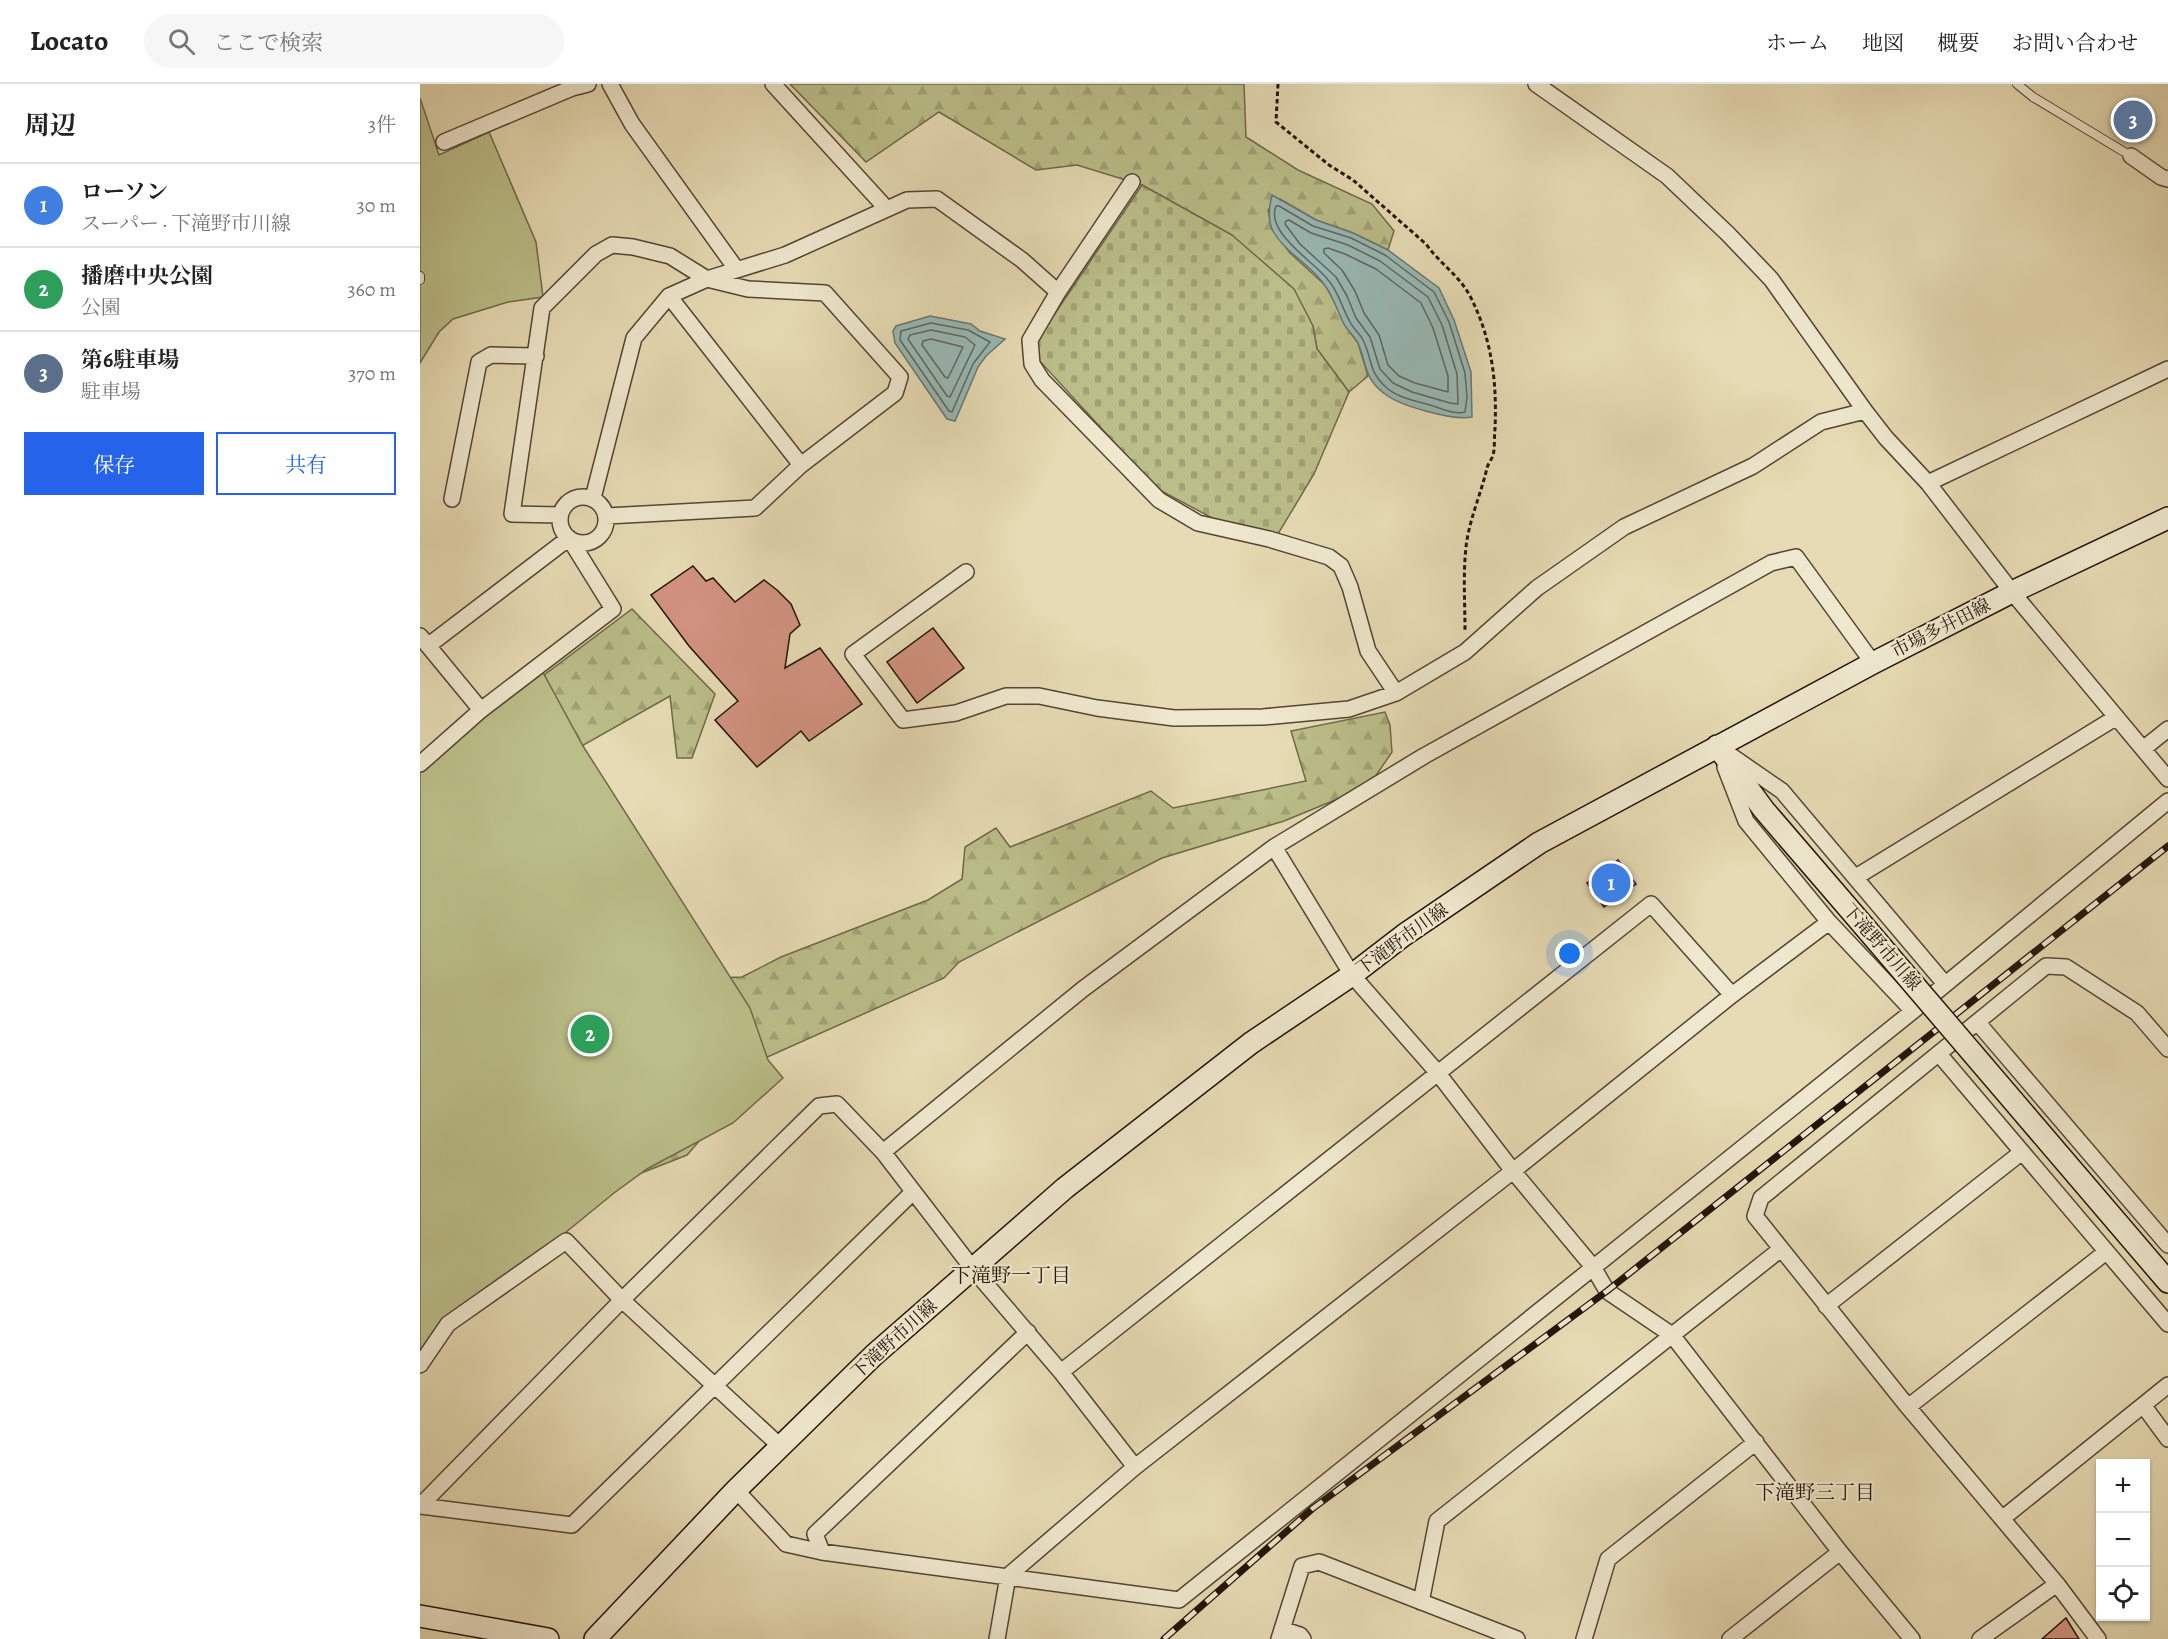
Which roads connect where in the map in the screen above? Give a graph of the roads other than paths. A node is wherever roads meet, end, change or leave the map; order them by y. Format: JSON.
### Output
{"nodes":[{"id":1,"x":588,"y":84,"type":"edge"},
{"id":2,"x":610,"y":84,"type":"edge"},
{"id":3,"x":773,"y":84,"type":"edge"},
{"id":4,"x":1536,"y":84,"type":"edge"},
{"id":5,"x":2017,"y":84,"type":"edge"},
{"id":6,"x":444,"y":142,"type":"dead end"},
{"id":7,"x":2131,"y":156,"type":"joint"},
{"id":8,"x":2168,"y":179,"type":"edge"},
{"id":9,"x":1132,"y":182,"type":"dead end"},
{"id":10,"x":886,"y":208,"type":"junction"},
{"id":11,"x":737,"y":270,"type":"junction"},
{"id":12,"x":706,"y":279,"type":"junction"},
{"id":13,"x":1058,"y":292,"type":"junction"},
{"id":14,"x":669,"y":296,"type":"junction"},
{"id":15,"x":536,"y":356,"type":"junction"},
{"id":16,"x":2168,"y":369,"type":"edge"},
{"id":17,"x":1865,"y":411,"type":"junction"},
{"id":18,"x":801,"y":465,"type":"junction"},
{"id":19,"x":1928,"y":483,"type":"junction"},
{"id":20,"x":593,"y":498,"type":"junction"},
{"id":21,"x":452,"y":499,"type":"dead end"},
{"id":22,"x":560,"y":515,"type":"junction"},
{"id":23,"x":607,"y":516,"type":"junction"},
{"id":24,"x":2168,"y":518,"type":"edge"},
{"id":25,"x":569,"y":538,"type":"junction"},
{"id":26,"x":966,"y":572,"type":"dead end"},
{"id":27,"x":2012,"y":592,"type":"junction"},
{"id":28,"x":424,"y":640,"type":"edge"},
{"id":29,"x":1873,"y":663,"type":"junction"},
{"id":30,"x":1396,"y":693,"type":"junction"},
{"id":31,"x":481,"y":710,"type":"junction"},
{"id":32,"x":2115,"y":718,"type":"junction"},
{"id":33,"x":2168,"y":729,"type":"edge"},
{"id":34,"x":1717,"y":746,"type":"junction"},
{"id":35,"x":2143,"y":749,"type":"junction"},
{"id":36,"x":420,"y":764,"type":"edge"},
{"id":37,"x":2168,"y":779,"type":"edge"},
{"id":38,"x":2168,"y":801,"type":"edge"},
{"id":39,"x":1274,"y":847,"type":"junction"},
{"id":40,"x":1856,"y":878,"type":"junction"},
{"id":41,"x":1829,"y":922,"type":"junction"},
{"id":42,"x":1352,"y":975,"type":"junction"},
{"id":43,"x":1945,"y":984,"type":"junction"},
{"id":44,"x":1732,"y":995,"type":"junction"},
{"id":45,"x":1913,"y":1011,"type":"junction"},
{"id":46,"x":1978,"y":1023,"type":"junction"},
{"id":47,"x":2168,"y":1049,"type":"edge"},
{"id":48,"x":1939,"y":1054,"type":"junction"},
{"id":49,"x":1437,"y":1072,"type":"junction"},
{"id":50,"x":883,"y":1152,"type":"junction"},
{"id":51,"x":2022,"y":1152,"type":"junction"},
{"id":52,"x":1513,"y":1171,"type":"junction"},
{"id":53,"x":914,"y":1192,"type":"junction"},
{"id":54,"x":2168,"y":1245,"type":"edge"},
{"id":55,"x":1781,"y":1249,"type":"junction"},
{"id":56,"x":2106,"y":1252,"type":"junction"},
{"id":57,"x":1593,"y":1267,"type":"junction"},
{"id":58,"x":973,"y":1269,"type":"junction"},
{"id":59,"x":2168,"y":1282,"type":"edge"},
{"id":60,"x":622,"y":1300,"type":"junction"},
{"id":61,"x":1826,"y":1306,"type":"junction"},
{"id":62,"x":2168,"y":1324,"type":"edge"},
{"id":63,"x":1028,"y":1332,"type":"junction"},
{"id":64,"x":1672,"y":1335,"type":"junction"},
{"id":65,"x":420,"y":1365,"type":"edge"},
{"id":66,"x":1061,"y":1372,"type":"junction"},
{"id":67,"x":2168,"y":1385,"type":"edge"},
{"id":68,"x":715,"y":1386,"type":"junction"},
{"id":69,"x":2143,"y":1406,"type":"junction"},
{"id":70,"x":1908,"y":1407,"type":"junction"},
{"id":71,"x":2168,"y":1438,"type":"edge"},
{"id":72,"x":1755,"y":1442,"type":"junction"},
{"id":73,"x":780,"y":1446,"type":"junction"},
{"id":74,"x":1135,"y":1467,"type":"junction"},
{"id":75,"x":736,"y":1490,"type":"junction"},
{"id":76,"x":420,"y":1506,"type":"edge"},
{"id":77,"x":2002,"y":1518,"type":"junction"},
{"id":78,"x":822,"y":1552,"type":"junction"},
{"id":79,"x":1840,"y":1552,"type":"junction"},
{"id":80,"x":1008,"y":1576,"type":"junction"},
{"id":81,"x":2056,"y":1584,"type":"junction"},
{"id":82,"x":1421,"y":1602,"type":"junction"},
{"id":83,"x":420,"y":1616,"type":"edge"},
{"id":84,"x":1280,"y":1634,"type":"edge"},
{"id":85,"x":548,"y":1639,"type":"edge"},
{"id":86,"x":596,"y":1639,"type":"edge"},
{"id":87,"x":997,"y":1639,"type":"edge"},
{"id":88,"x":1303,"y":1639,"type":"edge"},
{"id":89,"x":1517,"y":1639,"type":"edge"},
{"id":90,"x":1584,"y":1639,"type":"edge"},
{"id":91,"x":1730,"y":1639,"type":"edge"},
{"id":92,"x":1912,"y":1639,"type":"edge"},
{"id":93,"x":1980,"y":1639,"type":"edge"},
{"id":94,"x":2098,"y":1639,"type":"edge"}],
"edges":[{"from":1,"to":6,"type":"street"},
{"from":2,"to":11,"type":"street"},
{"from":3,"to":10,"type":"street"},
{"from":4,"to":17,"type":"street"},
{"from":5,"to":7,"type":"lane"},
{"from":7,"to":8,"type":"street"},
{"from":9,"to":13,"type":"street"},
{"from":10,"to":11,"type":"street"},
{"from":10,"to":13,"type":"street"},
{"from":11,"to":12,"type":"street"},
{"from":12,"to":14,"type":"street"},
{"from":12,"to":15,"type":"street"},
{"from":12,"to":18,"type":"street"},
{"from":13,"to":30,"type":"street"},
{"from":14,"to":18,"type":"street"},
{"from":14,"to":20,"type":"street"},
{"from":15,"to":21,"type":"street"},
{"from":15,"to":22,"type":"street"},
{"from":16,"to":19,"type":"street"},
{"from":17,"to":19,"type":"street"},
{"from":17,"to":30,"type":"street"},
{"from":18,"to":23,"type":"street"},
{"from":19,"to":27,"type":"street"},
{"from":20,"to":22,"type":"street"},
{"from":20,"to":23,"type":"street"},
{"from":22,"to":25,"type":"street"},
{"from":23,"to":25,"type":"street"},
{"from":24,"to":27,"type":"main road","name":"市場多井田線"},
{"from":25,"to":28,"type":"street"},
{"from":25,"to":31,"type":"street"},
{"from":26,"to":30,"type":"street"},
{"from":27,"to":29,"type":"main road","name":"市場多井田線"},
{"from":27,"to":32,"type":"street"},
{"from":28,"to":31,"type":"street"},
{"from":29,"to":34,"type":"main road","name":"市場多井田線"},
{"from":29,"to":39,"type":"street"},
{"from":31,"to":36,"type":"street"},
{"from":32,"to":35,"type":"street"},
{"from":32,"to":40,"type":"street"},
{"from":33,"to":35,"type":"street"},
{"from":34,"to":40,"type":"street"},
{"from":34,"to":41,"type":"street"},
{"from":34,"to":42,"type":"main road","name":"下滝野市川線"},
{"from":34,"to":59,"type":"main road","name":"下滝野市川線","bridge":true},
{"from":35,"to":37,"type":"street"},
{"from":38,"to":43,"type":"street"},
{"from":39,"to":42,"type":"street"},
{"from":39,"to":50,"type":"street"},
{"from":40,"to":43,"type":"street"},
{"from":41,"to":44,"type":"street"},
{"from":41,"to":45,"type":"street"},
{"from":42,"to":49,"type":"street"},
{"from":42,"to":58,"type":"main road","name":"下滝野市川線"},
{"from":43,"to":45,"type":"street"},
{"from":44,"to":49,"type":"street"},
{"from":44,"to":52,"type":"street"},
{"from":45,"to":57,"type":"street"},
{"from":46,"to":47,"type":"street"},
{"from":46,"to":48,"type":"street"},
{"from":46,"to":54,"type":"street"},
{"from":48,"to":51,"type":"street"},
{"from":48,"to":55,"type":"street"},
{"from":49,"to":52,"type":"street"},
{"from":49,"to":66,"type":"street"},
{"from":50,"to":53,"type":"street"},
{"from":50,"to":60,"type":"street"},
{"from":51,"to":56,"type":"street"},
{"from":51,"to":61,"type":"street"},
{"from":52,"to":57,"type":"street"},
{"from":52,"to":74,"type":"street"},
{"from":53,"to":58,"type":"street"},
{"from":53,"to":68,"type":"street"},
{"from":55,"to":61,"type":"street"},
{"from":55,"to":64,"type":"street"},
{"from":56,"to":62,"type":"street"},
{"from":56,"to":70,"type":"street"},
{"from":57,"to":64,"type":"street"},
{"from":57,"to":80,"type":"street"},
{"from":58,"to":63,"type":"street"},
{"from":58,"to":73,"type":"main road","name":"下滝野市川線"},
{"from":60,"to":65,"type":"street"},
{"from":60,"to":68,"type":"street"},
{"from":60,"to":76,"type":"street"},
{"from":61,"to":70,"type":"street"},
{"from":63,"to":66,"type":"street"},
{"from":63,"to":78,"type":"street"},
{"from":64,"to":72,"type":"street"},
{"from":64,"to":82,"type":"street"},
{"from":66,"to":74,"type":"street"},
{"from":67,"to":69,"type":"street"},
{"from":68,"to":73,"type":"street"},
{"from":68,"to":76,"type":"street"},
{"from":69,"to":71,"type":"street"},
{"from":69,"to":77,"type":"street"},
{"from":70,"to":77,"type":"street"},
{"from":72,"to":79,"type":"street"},
{"from":72,"to":90,"type":"street"},
{"from":73,"to":75,"type":"main road","name":"下滝野市川線"},
{"from":74,"to":80,"type":"street"},
{"from":75,"to":78,"type":"street"},
{"from":75,"to":86,"type":"main road","name":"下滝野市川線"},
{"from":77,"to":81,"type":"street"},
{"from":78,"to":80,"type":"street"},
{"from":79,"to":91,"type":"street"},
{"from":79,"to":92,"type":"street"},
{"from":80,"to":87,"type":"street"},
{"from":81,"to":93,"type":"street"},
{"from":81,"to":94,"type":"street"},
{"from":82,"to":84,"type":"street"},
{"from":82,"to":89,"type":"street"},
{"from":83,"to":85,"type":"main road"},
{"from":84,"to":88,"type":"street"}]}
